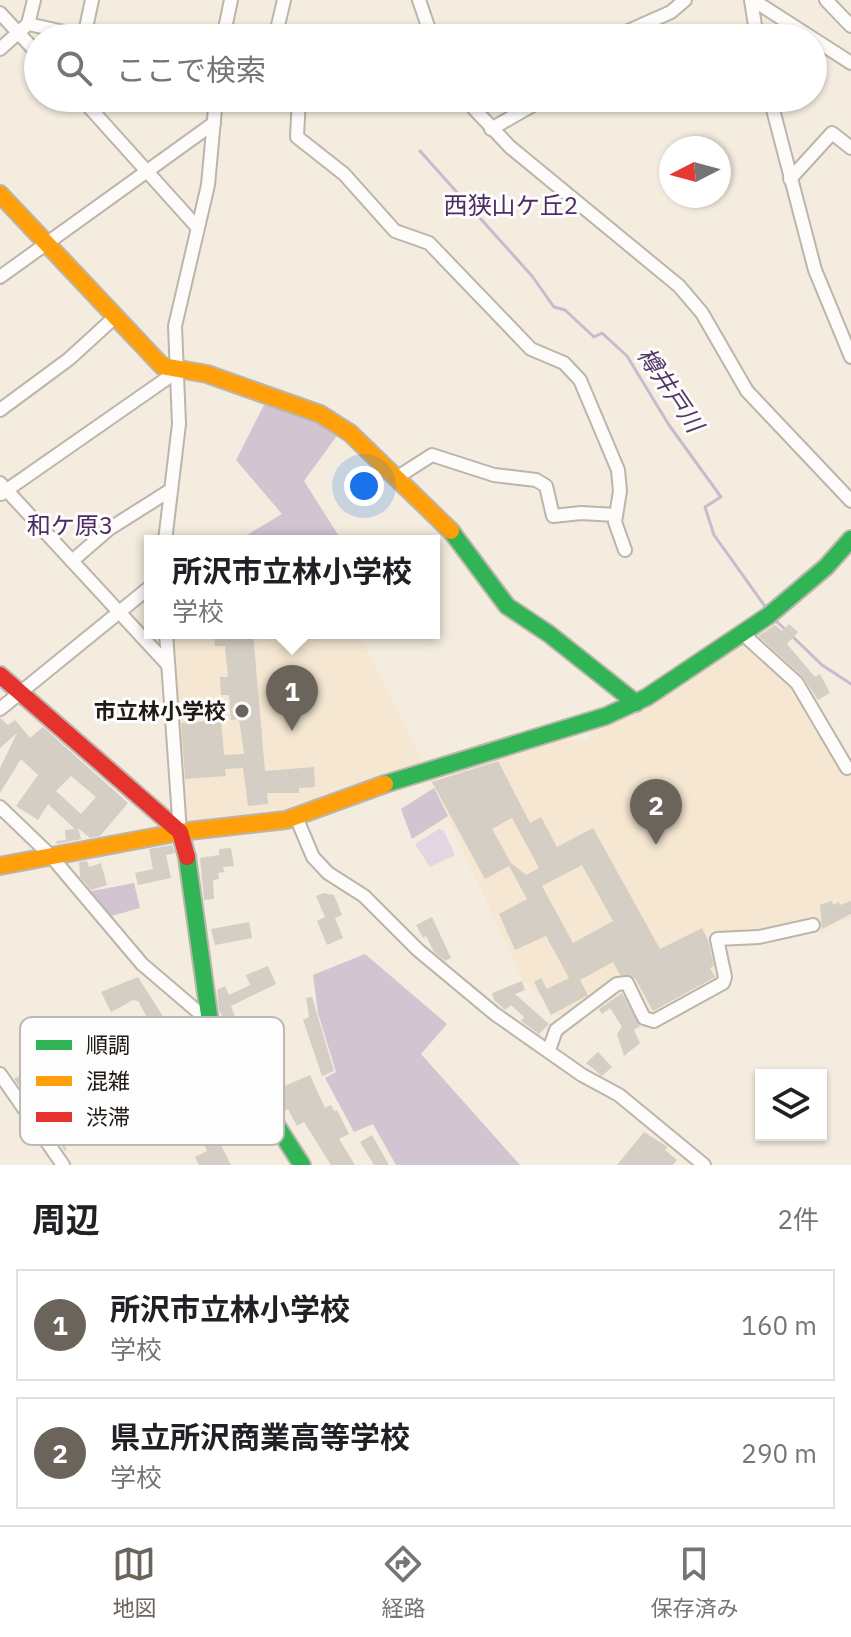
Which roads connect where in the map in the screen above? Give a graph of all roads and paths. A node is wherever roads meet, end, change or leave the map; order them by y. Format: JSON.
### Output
{"nodes":[{"id":1,"x":34,"y":0,"type":"edge"},
{"id":2,"x":92,"y":0,"type":"edge"},
{"id":3,"x":231,"y":0,"type":"edge"},
{"id":4,"x":284,"y":0,"type":"edge"},
{"id":5,"x":419,"y":0,"type":"edge"},
{"id":6,"x":685,"y":0,"type":"edge"},
{"id":7,"x":752,"y":0,"type":"edge"},
{"id":8,"x":826,"y":0,"type":"edge"},
{"id":9,"x":0,"y":13,"type":"edge"},
{"id":10,"x":26,"y":24,"type":"edge"},
{"id":11,"x":87,"y":24,"type":"edge"},
{"id":12,"x":226,"y":24,"type":"edge"},
{"id":13,"x":278,"y":24,"type":"edge"},
{"id":14,"x":427,"y":24,"type":"edge"},
{"id":15,"x":644,"y":24,"type":"edge"},
{"id":16,"x":755,"y":24,"type":"edge"},
{"id":17,"x":790,"y":24,"type":"edge"},
{"id":18,"x":851,"y":26,"type":"edge"},
{"id":19,"x":24,"y":29,"type":"joint"},
{"id":20,"x":827,"y":48,"type":"edge"},
{"id":21,"x":0,"y":49,"type":"edge"},
{"id":22,"x":851,"y":63,"type":"edge"},
{"id":23,"x":93,"y":112,"type":"edge"},
{"id":24,"x":215,"y":112,"type":"edge"},
{"id":25,"x":298,"y":112,"type":"edge"},
{"id":26,"x":476,"y":112,"type":"edge"},
{"id":27,"x":521,"y":112,"type":"edge"},
{"id":28,"x":773,"y":112,"type":"edge"},
{"id":29,"x":214,"y":123,"type":"junction"},
{"id":30,"x":491,"y":129,"type":"junction"},
{"id":31,"x":851,"y":148,"type":"edge"},
{"id":32,"x":147,"y":172,"type":"junction"},
{"id":33,"x":790,"y":179,"type":"junction"},
{"id":34,"x":0,"y":194,"type":"edge"},
{"id":35,"x":197,"y":227,"type":"junction"},
{"id":36,"x":46,"y":244,"type":"junction"},
{"id":37,"x":0,"y":277,"type":"edge"},
{"id":38,"x":115,"y":317,"type":"junction"},
{"id":39,"x":851,"y":357,"type":"edge"},
{"id":40,"x":179,"y":370,"type":"junction"},
{"id":41,"x":2,"y":405,"type":"edge"},
{"id":42,"x":396,"y":478,"type":"junction"},
{"id":43,"x":2,"y":489,"type":"edge"},
{"id":44,"x":169,"y":491,"type":"junction"},
{"id":45,"x":851,"y":501,"type":"edge"},
{"id":46,"x":616,"y":515,"type":"junction"},
{"id":47,"x":165,"y":535,"type":"edge"},
{"id":48,"x":851,"y":539,"type":"edge"},
{"id":49,"x":625,"y":550,"type":"dead end"},
{"id":50,"x":72,"y":561,"type":"junction"},
{"id":51,"x":144,"y":592,"type":"edge"},
{"id":52,"x":119,"y":612,"type":"junction"},
{"id":53,"x":743,"y":634,"type":"junction"},
{"id":54,"x":166,"y":639,"type":"edge"},
{"id":55,"x":168,"y":665,"type":"junction"},
{"id":56,"x":0,"y":675,"type":"edge"},
{"id":57,"x":21,"y":693,"type":"junction"},
{"id":58,"x":636,"y":703,"type":"junction"},
{"id":59,"x":0,"y":709,"type":"edge"},
{"id":60,"x":847,"y":768,"type":"dead end"},
{"id":61,"x":0,"y":807,"type":"edge"},
{"id":62,"x":296,"y":817,"type":"junction"},
{"id":63,"x":180,"y":832,"type":"junction"},
{"id":64,"x":50,"y":855,"type":"junction"},
{"id":65,"x":0,"y":866,"type":"edge"},
{"id":66,"x":813,"y":925,"type":"dead end"},
{"id":67,"x":204,"y":1017,"type":"edge"},
{"id":68,"x":209,"y":1017,"type":"edge"},
{"id":69,"x":549,"y":1050,"type":"junction"},
{"id":70,"x":0,"y":1074,"type":"edge"},
{"id":71,"x":20,"y":1103,"type":"edge"},
{"id":72,"x":284,"y":1137,"type":"edge"},
{"id":73,"x":49,"y":1145,"type":"edge"},
{"id":74,"x":63,"y":1165,"type":"edge"},
{"id":75,"x":302,"y":1165,"type":"edge"},
{"id":76,"x":704,"y":1165,"type":"edge"}],
"edges":[{"from":1,"to":10,"type":"street"},
{"from":2,"to":11,"type":"street"},
{"from":3,"to":12,"type":"street"},
{"from":4,"to":13,"type":"street"},
{"from":5,"to":14,"type":"street"},
{"from":6,"to":15,"type":"street"},
{"from":7,"to":16,"type":"street"},
{"from":7,"to":17,"type":"street"},
{"from":8,"to":18,"type":"street"},
{"from":9,"to":19,"type":"street"},
{"from":19,"to":21,"type":"street"},
{"from":20,"to":22,"type":"street"},
{"from":23,"to":32,"type":"street"},
{"from":24,"to":29,"type":"street"},
{"from":25,"to":46,"type":"street"},
{"from":26,"to":30,"type":"street"},
{"from":27,"to":30,"type":"street"},
{"from":28,"to":33,"type":"street"},
{"from":29,"to":32,"type":"street"},
{"from":29,"to":35,"type":"street"},
{"from":30,"to":45,"type":"street"},
{"from":31,"to":33,"type":"street"},
{"from":32,"to":35,"type":"street"},
{"from":32,"to":36,"type":"street"},
{"from":33,"to":39,"type":"street"},
{"from":34,"to":36,"type":"street"},
{"from":35,"to":40,"type":"street"},
{"from":36,"to":37,"type":"street"},
{"from":36,"to":38,"type":"street"},
{"from":38,"to":40,"type":"street"},
{"from":38,"to":41,"type":"street"},
{"from":40,"to":42,"type":"street"},
{"from":40,"to":43,"type":"street"},
{"from":40,"to":44,"type":"street"},
{"from":42,"to":46,"type":"street"},
{"from":42,"to":58,"type":"street"},
{"from":43,"to":50,"type":"street"},
{"from":44,"to":47,"type":"street"},
{"from":44,"to":50,"type":"street"},
{"from":46,"to":49,"type":"street"},
{"from":48,"to":53,"type":"street"},
{"from":50,"to":52,"type":"street"},
{"from":51,"to":52,"type":"street"},
{"from":52,"to":55,"type":"street"},
{"from":52,"to":57,"type":"street"},
{"from":53,"to":58,"type":"street"},
{"from":53,"to":60,"type":"street"},
{"from":54,"to":55,"type":"street"},
{"from":55,"to":63,"type":"street"},
{"from":56,"to":57,"type":"street"},
{"from":57,"to":59,"type":"street"},
{"from":57,"to":63,"type":"street"},
{"from":58,"to":62,"type":"street"},
{"from":61,"to":64,"type":"street"},
{"from":62,"to":63,"type":"street"},
{"from":62,"to":69,"type":"street"},
{"from":63,"to":64,"type":"street"},
{"from":63,"to":68,"type":"street"},
{"from":64,"to":65,"type":"street"},
{"from":64,"to":67,"type":"street"},
{"from":66,"to":69,"type":"street"},
{"from":69,"to":76,"type":"street"},
{"from":70,"to":71,"type":"street"},
{"from":72,"to":75,"type":"street"},
{"from":73,"to":74,"type":"street"}]}
